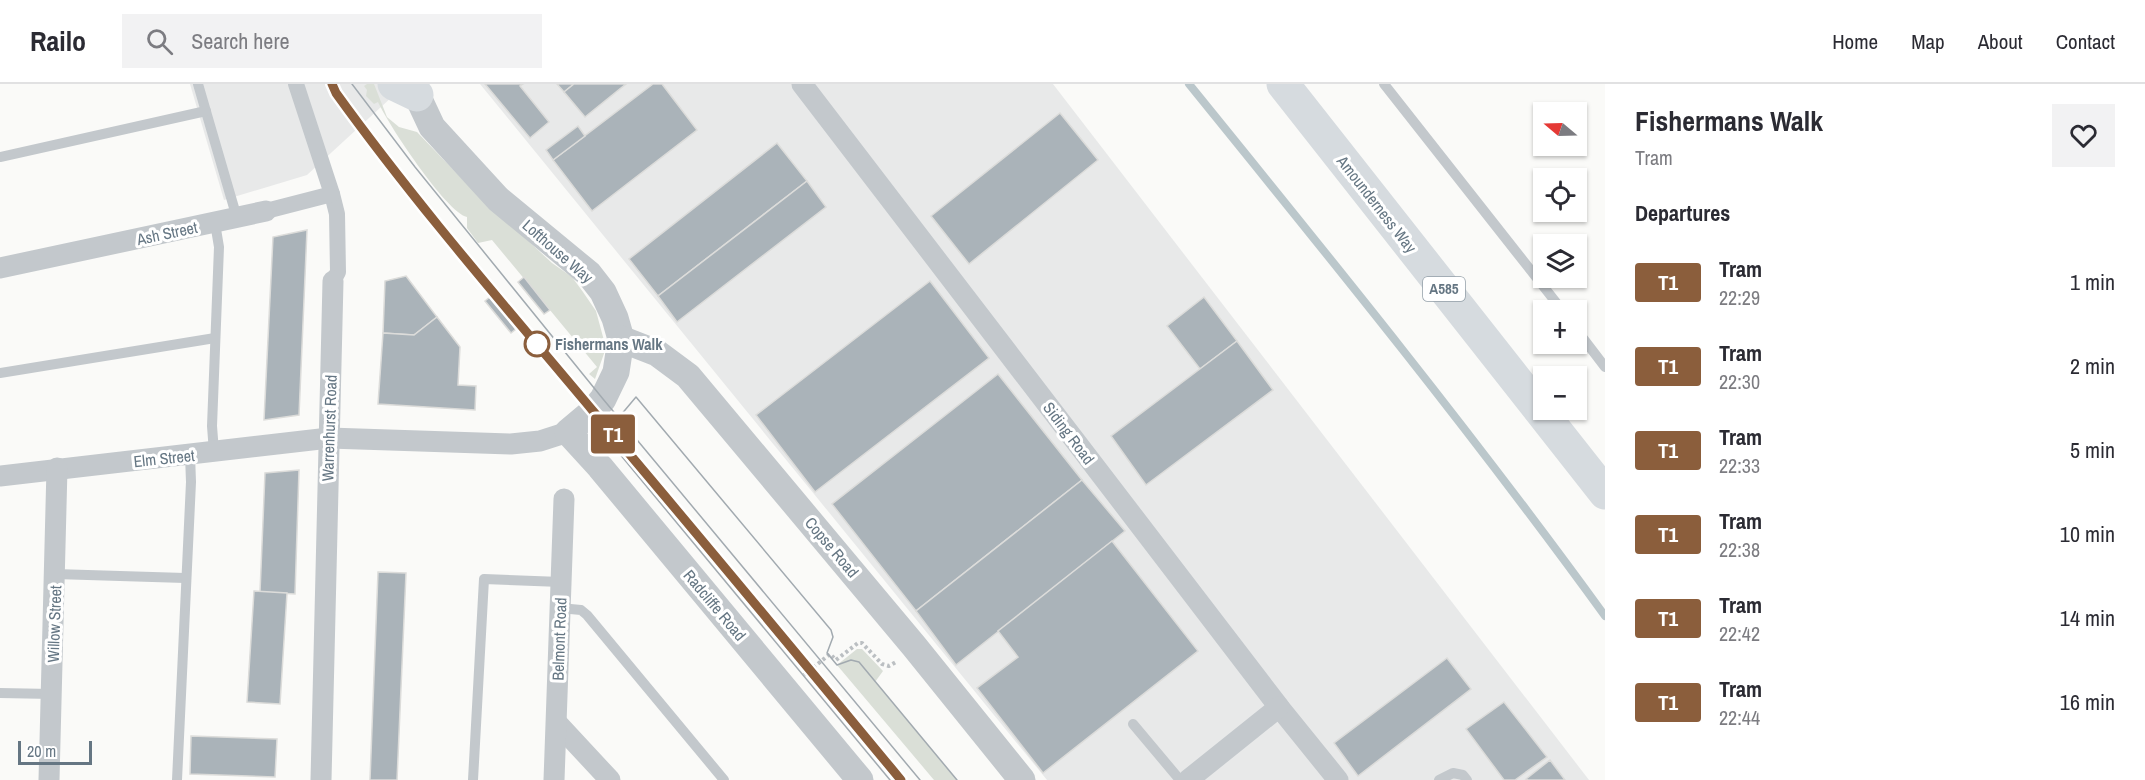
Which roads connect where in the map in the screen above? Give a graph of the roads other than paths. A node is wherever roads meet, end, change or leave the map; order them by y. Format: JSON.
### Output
{"nodes":[{"id":1,"x":198,"y":84,"type":"edge"},
{"id":2,"x":296,"y":84,"type":"edge"},
{"id":3,"x":802,"y":84,"type":"edge"},
{"id":4,"x":1283,"y":84,"type":"edge"},
{"id":5,"x":1384,"y":84,"type":"edge"},
{"id":6,"x":412,"y":87,"type":"edge"},
{"id":7,"x":206,"y":111,"type":"junction"},
{"id":8,"x":0,"y":158,"type":"edge"},
{"id":9,"x":332,"y":194,"type":"junction"},
{"id":10,"x":266,"y":211,"type":"joint"},
{"id":11,"x":237,"y":218,"type":"junction"},
{"id":12,"x":215,"y":223,"type":"junction"},
{"id":13,"x":0,"y":268,"type":"edge"},
{"id":14,"x":333,"y":281,"type":"joint"},
{"id":15,"x":1554,"y":300,"type":"edge"},
{"id":16,"x":215,"y":338,"type":"junction"},
{"id":17,"x":621,"y":339,"type":"junction"},
{"id":18,"x":1587,"y":343,"type":"edge"},
{"id":19,"x":1605,"y":367,"type":"edge"},
{"id":20,"x":0,"y":373,"type":"edge"},
{"id":21,"x":568,"y":432,"type":"junction"},
{"id":22,"x":329,"y":438,"type":"junction"},
{"id":23,"x":214,"y":453,"type":"junction"},
{"id":24,"x":190,"y":455,"type":"junction"},
{"id":25,"x":57,"y":468,"type":"junction"},
{"id":26,"x":0,"y":476,"type":"edge"},
{"id":27,"x":1605,"y":493,"type":"edge"},
{"id":28,"x":564,"y":499,"type":"dead end"},
{"id":29,"x":55,"y":574,"type":"junction"},
{"id":30,"x":185,"y":578,"type":"junction"},
{"id":31,"x":561,"y":582,"type":"junction"},
{"id":32,"x":560,"y":608,"type":"junction"},
{"id":33,"x":0,"y":693,"type":"edge"},
{"id":34,"x":52,"y":694,"type":"junction"},
{"id":35,"x":1279,"y":707,"type":"junction"},
{"id":36,"x":556,"y":723,"type":"junction"},
{"id":37,"x":1133,"y":724,"type":"dead end"},
{"id":38,"x":49,"y":780,"type":"edge"},
{"id":39,"x":177,"y":780,"type":"edge"},
{"id":40,"x":321,"y":780,"type":"edge"},
{"id":41,"x":473,"y":780,"type":"edge"},
{"id":42,"x":554,"y":780,"type":"edge"},
{"id":43,"x":610,"y":780,"type":"edge"},
{"id":44,"x":724,"y":780,"type":"edge"},
{"id":45,"x":860,"y":780,"type":"edge"},
{"id":46,"x":1022,"y":780,"type":"edge"},
{"id":47,"x":1180,"y":780,"type":"edge"},
{"id":48,"x":1188,"y":780,"type":"edge"},
{"id":49,"x":1338,"y":780,"type":"edge"},
{"id":50,"x":1439,"y":780,"type":"edge"},
{"id":51,"x":1467,"y":780,"type":"edge"}],
"edges":[{"from":1,"to":7,"type":"lane"},
{"from":2,"to":9,"type":"street","name":"Warrenhurst Road"},
{"from":3,"to":35,"type":"street","name":"Siding Road"},
{"from":4,"to":27,"type":"highway","name":"Amounderness Way","number":"A585"},
{"from":5,"to":15,"type":"lane"},
{"from":6,"to":17,"type":"street","name":"Lofthouse Way"},
{"from":7,"to":8,"type":"lane"},
{"from":7,"to":11,"type":"lane"},
{"from":9,"to":10,"type":"street","name":"Ash Street"},
{"from":9,"to":14,"type":"street","name":"Warrenhurst Road"},
{"from":10,"to":11,"type":"street","name":"Ash Street"},
{"from":11,"to":12,"type":"street","name":"Ash Street"},
{"from":12,"to":13,"type":"street","name":"Ash Street"},
{"from":12,"to":16,"type":"lane"},
{"from":14,"to":22,"type":"street","name":"Warrenhurst Road"},
{"from":16,"to":20,"type":"lane"},
{"from":16,"to":23,"type":"lane"},
{"from":17,"to":21,"type":"street","name":"Lofthouse Way"},
{"from":17,"to":46,"type":"street","name":"Copse Road"},
{"from":18,"to":19,"type":"lane"},
{"from":21,"to":22,"type":"street","name":"Lofthouse Way"},
{"from":21,"to":45,"type":"street","name":"Radcliffe Road"},
{"from":22,"to":23,"type":"street","name":"Elm Street"},
{"from":22,"to":40,"type":"street","name":"Warrenhurst Road"},
{"from":23,"to":24,"type":"street","name":"Elm Street"},
{"from":24,"to":25,"type":"street","name":"Elm Street"},
{"from":24,"to":30,"type":"lane"},
{"from":25,"to":26,"type":"street","name":"Elm Street"},
{"from":25,"to":29,"type":"street","name":"Willow Street"},
{"from":28,"to":31,"type":"street","name":"Belmont Road"},
{"from":29,"to":30,"type":"lane"},
{"from":29,"to":34,"type":"street","name":"Willow Street"},
{"from":30,"to":39,"type":"lane"},
{"from":31,"to":32,"type":"street","name":"Belmont Road"},
{"from":31,"to":41,"type":"lane"},
{"from":32,"to":36,"type":"street","name":"Belmont Road"},
{"from":32,"to":44,"type":"lane"},
{"from":33,"to":34,"type":"lane"},
{"from":34,"to":38,"type":"street","name":"Willow Street"},
{"from":35,"to":48,"type":"street"},
{"from":35,"to":49,"type":"street","name":"Siding Road"},
{"from":36,"to":42,"type":"street","name":"Belmont Road"},
{"from":36,"to":43,"type":"street"},
{"from":37,"to":47,"type":"lane"},
{"from":50,"to":51,"type":"lane"}]}
